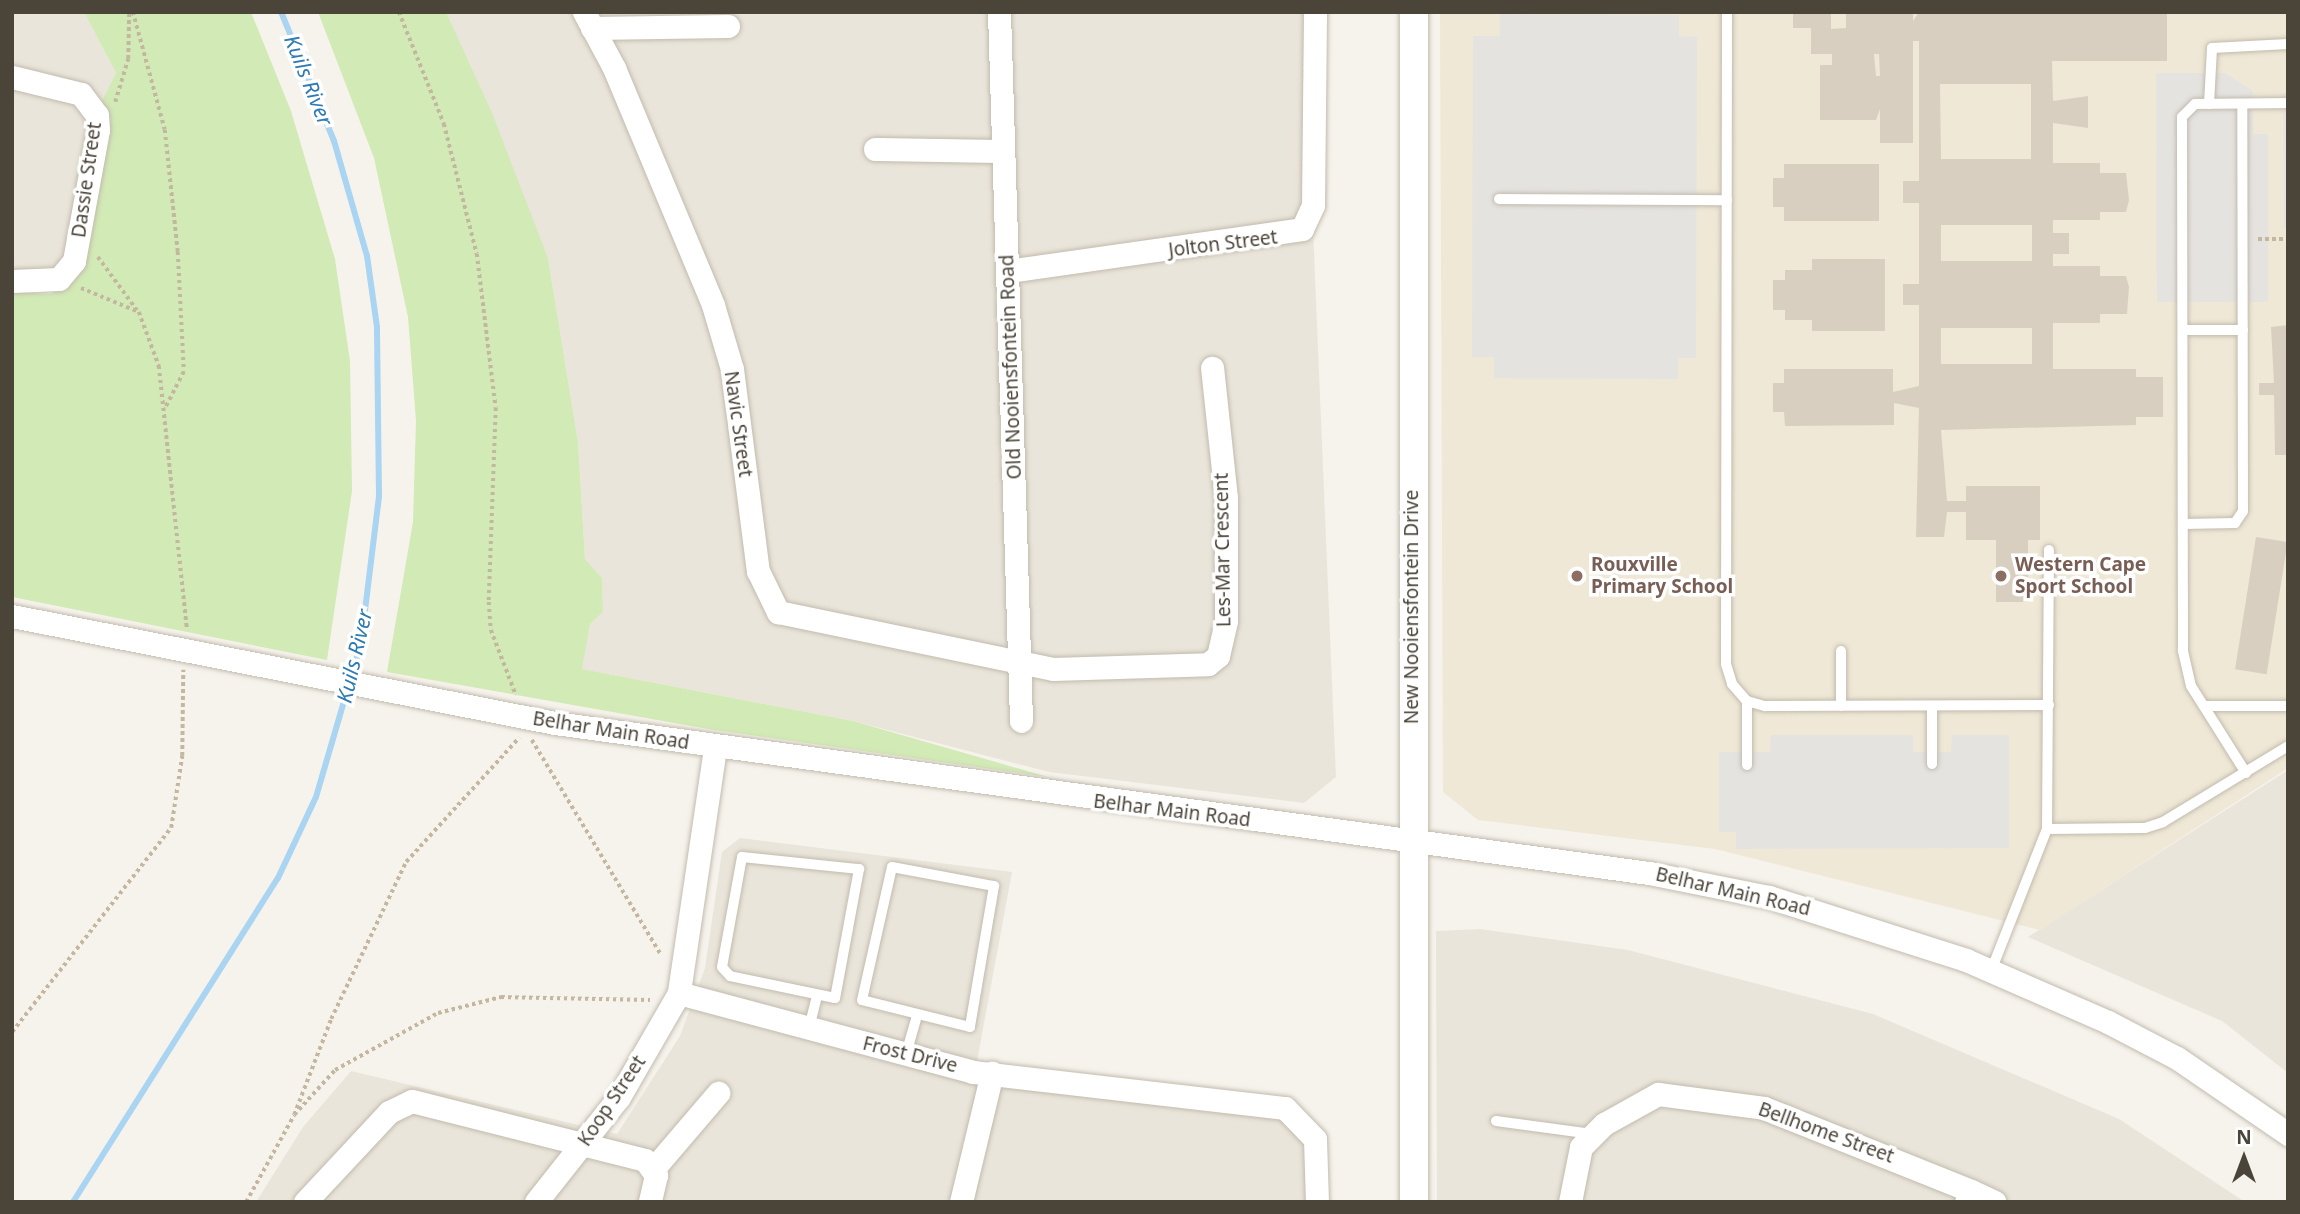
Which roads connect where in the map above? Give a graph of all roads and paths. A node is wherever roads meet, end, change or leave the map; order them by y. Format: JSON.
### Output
{"nodes":[{"id":1,"x":131,"y":12,"type":"edge"},
{"id":2,"x":399,"y":12,"type":"edge"},
{"id":3,"x":999,"y":12,"type":"edge"},
{"id":4,"x":1315,"y":12,"type":"edge"},
{"id":5,"x":1414,"y":12,"type":"edge"},
{"id":6,"x":1727,"y":12,"type":"edge"},
{"id":7,"x":588,"y":20,"type":"edge"},
{"id":8,"x":728,"y":26,"type":"dead end"},
{"id":9,"x":2288,"y":44,"type":"edge"},
{"id":10,"x":12,"y":77,"type":"edge"},
{"id":11,"x":2288,"y":103,"type":"edge"},
{"id":12,"x":2208,"y":104,"type":"junction"},
{"id":13,"x":2242,"y":104,"type":"junction"},
{"id":14,"x":98,"y":130,"type":"junction"},
{"id":15,"x":875,"y":149,"type":"dead end"},
{"id":16,"x":1002,"y":151,"type":"junction"},
{"id":17,"x":1499,"y":199,"type":"dead end"},
{"id":18,"x":1727,"y":200,"type":"junction"},
{"id":19,"x":80,"y":228,"type":"junction"},
{"id":20,"x":2242,"y":239,"type":"junction"},
{"id":21,"x":2288,"y":239,"type":"edge"},
{"id":22,"x":1008,"y":271,"type":"junction"},
{"id":23,"x":12,"y":281,"type":"edge"},
{"id":24,"x":51,"y":281,"type":"junction"},
{"id":25,"x":139,"y":313,"type":"junction"},
{"id":26,"x":2183,"y":330,"type":"junction"},
{"id":27,"x":2243,"y":330,"type":"junction"},
{"id":28,"x":1212,"y":368,"type":"dead end"},
{"id":29,"x":165,"y":410,"type":"junction"},
{"id":30,"x":2183,"y":524,"type":"junction"},
{"id":31,"x":2049,"y":550,"type":"dead end"},
{"id":32,"x":12,"y":616,"type":"edge"},
{"id":33,"x":1841,"y":651,"type":"dead end"},
{"id":34,"x":186,"y":652,"type":"junction"},
{"id":35,"x":1021,"y":664,"type":"junction"},
{"id":36,"x":518,"y":700,"type":"dead end"},
{"id":37,"x":1748,"y":701,"type":"junction"},
{"id":38,"x":2049,"y":705,"type":"junction"},
{"id":39,"x":1841,"y":706,"type":"junction"},
{"id":40,"x":1933,"y":706,"type":"junction"},
{"id":41,"x":2203,"y":706,"type":"junction"},
{"id":42,"x":2288,"y":706,"type":"edge"},
{"id":43,"x":1021,"y":721,"type":"dead end"},
{"id":44,"x":2288,"y":746,"type":"edge"},
{"id":45,"x":715,"y":748,"type":"junction"},
{"id":46,"x":1748,"y":765,"type":"dead end"},
{"id":47,"x":1933,"y":765,"type":"dead end"},
{"id":48,"x":2246,"y":773,"type":"junction"},
{"id":49,"x":2047,"y":829,"type":"junction"},
{"id":50,"x":1410,"y":842,"type":"junction"},
{"id":51,"x":1991,"y":971,"type":"junction"},
{"id":52,"x":678,"y":992,"type":"junction"},
{"id":53,"x":817,"y":997,"type":"junction"},
{"id":54,"x":916,"y":1016,"type":"junction"},
{"id":55,"x":808,"y":1029,"type":"junction"},
{"id":56,"x":12,"y":1032,"type":"edge"},
{"id":57,"x":906,"y":1055,"type":"junction"},
{"id":58,"x":992,"y":1073,"type":"junction"},
{"id":59,"x":718,"y":1093,"type":"dead end"},
{"id":60,"x":294,"y":1115,"type":"junction"},
{"id":61,"x":1496,"y":1121,"type":"dead end"},
{"id":62,"x":2288,"y":1134,"type":"edge"},
{"id":63,"x":1592,"y":1135,"type":"junction"},
{"id":64,"x":585,"y":1143,"type":"junction"},
{"id":65,"x":654,"y":1168,"type":"junction"},
{"id":66,"x":1968,"y":1196,"type":"edge"},
{"id":67,"x":246,"y":1202,"type":"edge"},
{"id":68,"x":305,"y":1202,"type":"edge"},
{"id":69,"x":536,"y":1202,"type":"edge"},
{"id":70,"x":650,"y":1202,"type":"edge"},
{"id":71,"x":961,"y":1202,"type":"edge"},
{"id":72,"x":1317,"y":1202,"type":"edge"},
{"id":73,"x":1414,"y":1202,"type":"edge"},
{"id":74,"x":1570,"y":1202,"type":"edge"},
{"id":75,"x":1995,"y":1202,"type":"edge"}],
"edges":[{"from":1,"to":14,"type":"path"},
{"from":1,"to":29,"type":"path"},
{"from":2,"to":36,"type":"path"},
{"from":3,"to":16,"type":"street","name":"Old Nooiensfontein Road"},
{"from":4,"to":22,"type":"street","name":"Jolton Street"},
{"from":5,"to":50,"type":"street","name":"New Nooiensfontein Drive"},
{"from":6,"to":18,"type":"lane"},
{"from":7,"to":8,"type":"street"},
{"from":7,"to":35,"type":"street","name":"Navic Street"},
{"from":9,"to":12,"type":"lane"},
{"from":10,"to":14,"type":"street","name":"Dassie Street"},
{"from":11,"to":13,"type":"lane"},
{"from":12,"to":13,"type":"lane"},
{"from":12,"to":26,"type":"lane"},
{"from":13,"to":20,"type":"lane"},
{"from":14,"to":19,"type":"street","name":"Dassie Street"},
{"from":15,"to":16,"type":"street"},
{"from":16,"to":22,"type":"street","name":"Old Nooiensfontein Road"},
{"from":17,"to":18,"type":"lane"},
{"from":18,"to":37,"type":"lane"},
{"from":19,"to":24,"type":"street","name":"Dassie Street"},
{"from":19,"to":25,"type":"path"},
{"from":20,"to":21,"type":"path"},
{"from":20,"to":27,"type":"lane"},
{"from":22,"to":35,"type":"street","name":"Old Nooiensfontein Road"},
{"from":23,"to":24,"type":"street"},
{"from":24,"to":25,"type":"path"},
{"from":25,"to":29,"type":"path"},
{"from":26,"to":27,"type":"lane"},
{"from":26,"to":30,"type":"lane"},
{"from":27,"to":30,"type":"lane"},
{"from":28,"to":35,"type":"street","name":"Les-Mar Crescent"},
{"from":29,"to":34,"type":"path"},
{"from":30,"to":41,"type":"lane"},
{"from":31,"to":38,"type":"lane"},
{"from":32,"to":34,"type":"street","name":"Belhar Main Road"},
{"from":33,"to":39,"type":"lane"},
{"from":34,"to":45,"type":"street","name":"Belhar Main Road"},
{"from":34,"to":56,"type":"path"},
{"from":35,"to":43,"type":"street","name":"Old Nooiensfontein Road"},
{"from":37,"to":39,"type":"lane"},
{"from":37,"to":46,"type":"lane"},
{"from":38,"to":40,"type":"lane"},
{"from":38,"to":49,"type":"lane"},
{"from":39,"to":40,"type":"lane"},
{"from":40,"to":47,"type":"lane"},
{"from":41,"to":42,"type":"lane"},
{"from":41,"to":48,"type":"lane"},
{"from":44,"to":48,"type":"lane"},
{"from":45,"to":50,"type":"street","name":"Belhar Main Road"},
{"from":45,"to":52,"type":"street"},
{"from":48,"to":49,"type":"lane"},
{"from":49,"to":51,"type":"lane"},
{"from":50,"to":51,"type":"street","name":"Belhar Main Road"},
{"from":50,"to":73,"type":"street","name":"New Nooiensfontein Drive"},
{"from":51,"to":62,"type":"street","name":"Belhar Main Road"},
{"from":52,"to":55,"type":"street","name":"Frost Drive"},
{"from":52,"to":60,"type":"path"},
{"from":52,"to":60,"type":"path"},
{"from":52,"to":64,"type":"street","name":"Koop Street"},
{"from":53,"to":53,"type":"lane"},
{"from":53,"to":55,"type":"lane"},
{"from":54,"to":54,"type":"lane"},
{"from":54,"to":57,"type":"lane"},
{"from":55,"to":57,"type":"street","name":"Frost Drive"},
{"from":57,"to":58,"type":"street","name":"Frost Drive"},
{"from":58,"to":71,"type":"street"},
{"from":58,"to":72,"type":"street","name":"Frost Drive"},
{"from":59,"to":65,"type":"street"},
{"from":60,"to":67,"type":"path"},
{"from":61,"to":63,"type":"lane"},
{"from":63,"to":66,"type":"street","name":"Bellhome Street"},
{"from":63,"to":74,"type":"street","name":"Bellhome Street"},
{"from":64,"to":65,"type":"street"},
{"from":64,"to":68,"type":"street"},
{"from":64,"to":69,"type":"street","name":"Koop Street"},
{"from":65,"to":70,"type":"street"},
{"from":66,"to":75,"type":"street","name":"Bellhome Street"}]}
